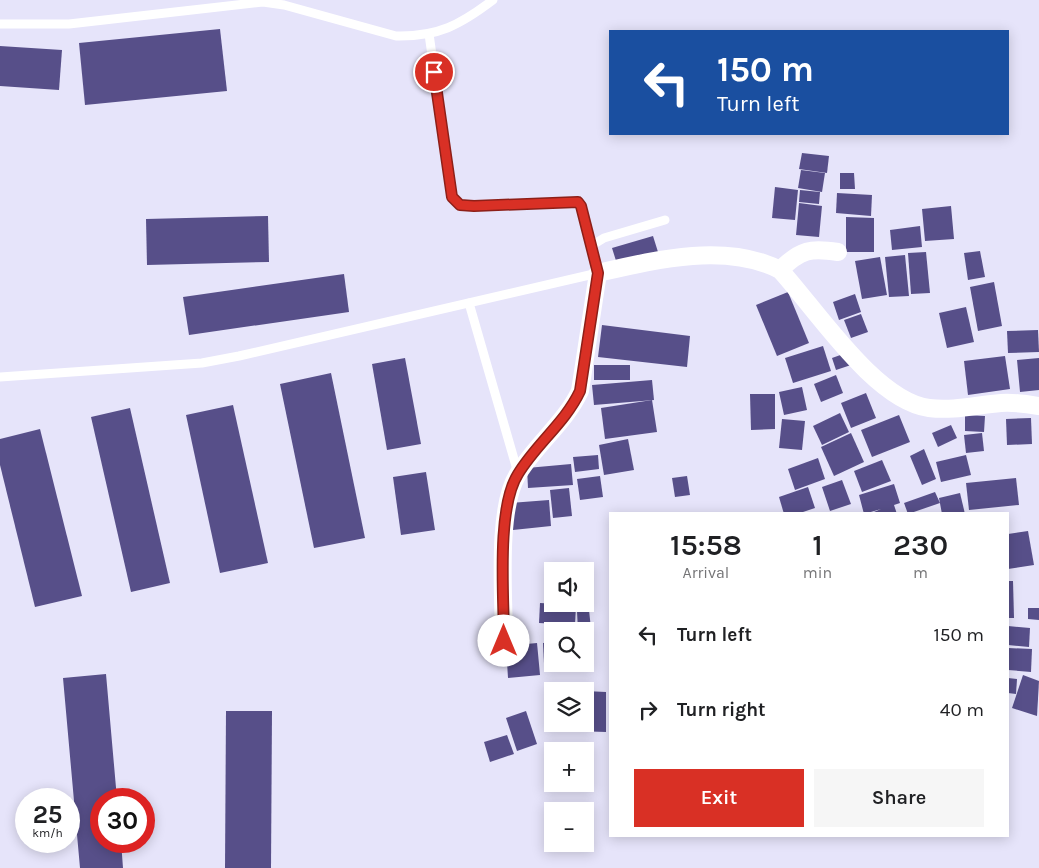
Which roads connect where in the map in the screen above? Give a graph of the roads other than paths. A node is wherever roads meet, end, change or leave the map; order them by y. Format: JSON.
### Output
{"nodes":[{"id":1,"x":493,"y":0,"type":"edge"},
{"id":2,"x":0,"y":24,"type":"edge"},
{"id":3,"x":429,"y":34,"type":"junction"},
{"id":4,"x":665,"y":220,"type":"dead end"},
{"id":5,"x":591,"y":246,"type":"junction"},
{"id":6,"x":838,"y":252,"type":"dead end"},
{"id":7,"x":780,"y":270,"type":"junction"},
{"id":8,"x":598,"y":273,"type":"junction"},
{"id":9,"x":469,"y":303,"type":"junction"},
{"id":10,"x":0,"y":377,"type":"edge"},
{"id":11,"x":1039,"y":406,"type":"edge"},
{"id":12,"x":518,"y":474,"type":"junction"},
{"id":13,"x":504,"y":641,"type":"dead end"}],
"edges":[{"from":1,"to":3,"type":"lane"},
{"from":2,"to":3,"type":"lane"},
{"from":3,"to":5,"type":"lane"},
{"from":4,"to":5,"type":"lane"},
{"from":5,"to":8,"type":"lane"},
{"from":6,"to":7,"type":"street"},
{"from":7,"to":8,"type":"street"},
{"from":7,"to":11,"type":"street"},
{"from":8,"to":9,"type":"lane"},
{"from":8,"to":12,"type":"street"},
{"from":9,"to":10,"type":"lane"},
{"from":9,"to":12,"type":"lane"},
{"from":12,"to":13,"type":"street"}]}
